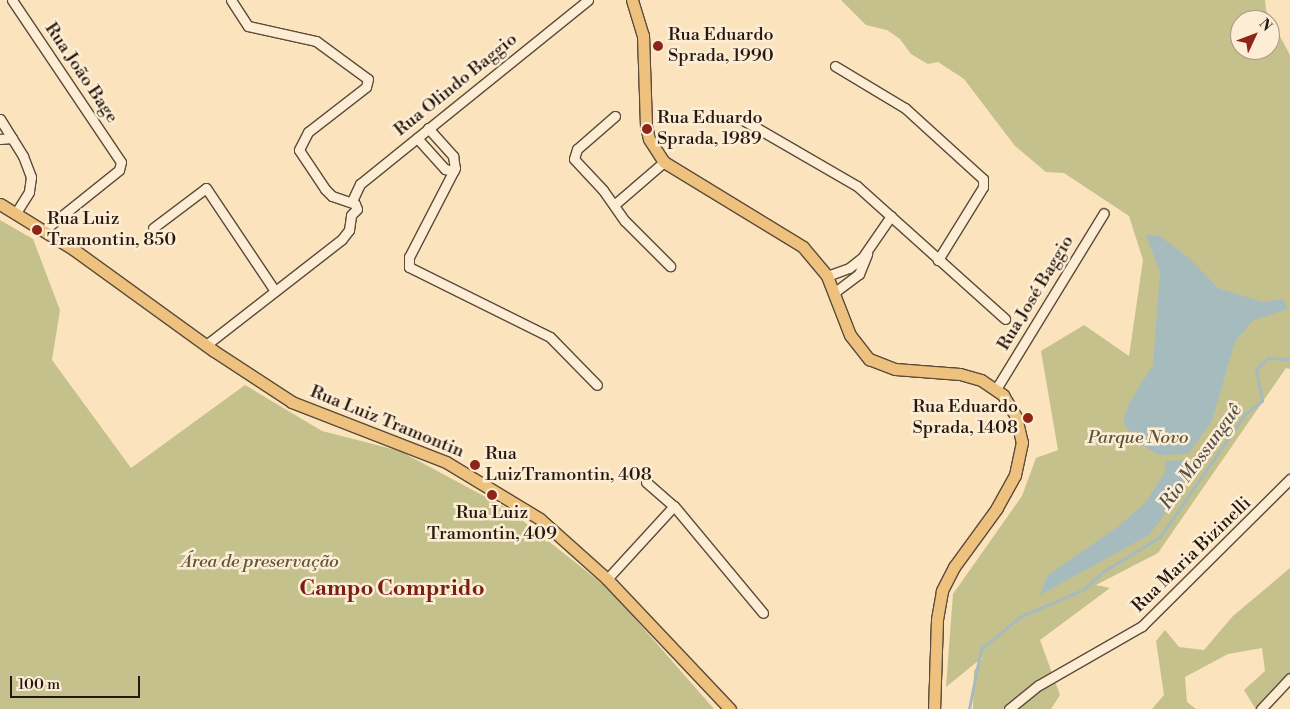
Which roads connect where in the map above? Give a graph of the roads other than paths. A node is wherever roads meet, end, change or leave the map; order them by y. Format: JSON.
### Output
{"nodes":[{"id":1,"x":12,"y":0,"type":"edge"},
{"id":2,"x":231,"y":0,"type":"edge"},
{"id":3,"x":588,"y":0,"type":"edge"},
{"id":4,"x":632,"y":0,"type":"edge"},
{"id":5,"x":835,"y":66,"type":"dead end"},
{"id":6,"x":616,"y":116,"type":"dead end"},
{"id":7,"x":0,"y":119,"type":"edge"},
{"id":8,"x":743,"y":120,"type":"dead end"},
{"id":9,"x":428,"y":128,"type":"junction"},
{"id":10,"x":12,"y":138,"type":"junction"},
{"id":11,"x":417,"y":138,"type":"junction"},
{"id":12,"x":0,"y":139,"type":"edge"},
{"id":13,"x":662,"y":160,"type":"junction"},
{"id":14,"x":454,"y":171,"type":"junction"},
{"id":15,"x":352,"y":201,"type":"junction"},
{"id":16,"x":0,"y":204,"type":"edge"},
{"id":17,"x":614,"y":205,"type":"junction"},
{"id":18,"x":16,"y":213,"type":"junction"},
{"id":19,"x":1104,"y":213,"type":"dead end"},
{"id":20,"x":891,"y":216,"type":"junction"},
{"id":21,"x":154,"y":228,"type":"dead end"},
{"id":22,"x":44,"y":230,"type":"junction"},
{"id":23,"x":867,"y":253,"type":"junction"},
{"id":24,"x":938,"y":260,"type":"junction"},
{"id":25,"x":670,"y":266,"type":"dead end"},
{"id":26,"x":827,"y":276,"type":"junction"},
{"id":27,"x":275,"y":291,"type":"junction"},
{"id":28,"x":835,"y":292,"type":"junction"},
{"id":29,"x":1004,"y":319,"type":"dead end"},
{"id":30,"x":206,"y":345,"type":"junction"},
{"id":31,"x":597,"y":384,"type":"dead end"},
{"id":32,"x":996,"y":389,"type":"junction"},
{"id":33,"x":1290,"y":479,"type":"edge"},
{"id":34,"x":646,"y":482,"type":"dead end"},
{"id":35,"x":674,"y":506,"type":"junction"},
{"id":36,"x":607,"y":579,"type":"junction"},
{"id":37,"x":763,"y":613,"type":"dead end"},
{"id":38,"x":1290,"y":678,"type":"edge"},
{"id":39,"x":730,"y":709,"type":"edge"},
{"id":40,"x":934,"y":709,"type":"edge"},
{"id":41,"x":1009,"y":709,"type":"edge"},
{"id":42,"x":1261,"y":709,"type":"edge"}],
"edges":[{"from":1,"to":22,"type":"street","name":"Rua João Bage"},
{"from":2,"to":15,"type":"street"},
{"from":3,"to":9,"type":"street","name":"Rua Olindo Baggio"},
{"from":4,"to":13,"type":"main road"},
{"from":5,"to":24,"type":"street"},
{"from":6,"to":17,"type":"street"},
{"from":7,"to":10,"type":"street"},
{"from":8,"to":20,"type":"street"},
{"from":9,"to":11,"type":"street","name":"Rua Olindo Baggio"},
{"from":9,"to":14,"type":"street"},
{"from":10,"to":12,"type":"street"},
{"from":10,"to":18,"type":"street"},
{"from":11,"to":14,"type":"street"},
{"from":11,"to":15,"type":"street","name":"Rua Olindo Baggio"},
{"from":13,"to":17,"type":"street"},
{"from":13,"to":26,"type":"main road"},
{"from":14,"to":31,"type":"street"},
{"from":15,"to":27,"type":"street"},
{"from":16,"to":18,"type":"main road","name":"Rua Luiz Tramontin"},
{"from":17,"to":25,"type":"street"},
{"from":18,"to":22,"type":"main road","name":"Rua Luiz Tramontin"},
{"from":19,"to":32,"type":"street","name":"Rua José Baggio"},
{"from":20,"to":23,"type":"street"},
{"from":20,"to":24,"type":"street"},
{"from":21,"to":27,"type":"street"},
{"from":22,"to":30,"type":"main road","name":"Rua Luiz Tramontin"},
{"from":23,"to":26,"type":"street"},
{"from":23,"to":28,"type":"street"},
{"from":24,"to":29,"type":"street"},
{"from":26,"to":28,"type":"main road"},
{"from":27,"to":30,"type":"street"},
{"from":28,"to":32,"type":"main road"},
{"from":30,"to":36,"type":"main road","name":"Rua Luiz Tramontin"},
{"from":32,"to":40,"type":"main road"},
{"from":33,"to":41,"type":"street","name":"Rua Maria Bizinelli"},
{"from":34,"to":35,"type":"street"},
{"from":35,"to":36,"type":"street"},
{"from":35,"to":37,"type":"street"},
{"from":36,"to":39,"type":"main road","name":"Rua Luiz Tramontin"},
{"from":38,"to":42,"type":"street"}]}
